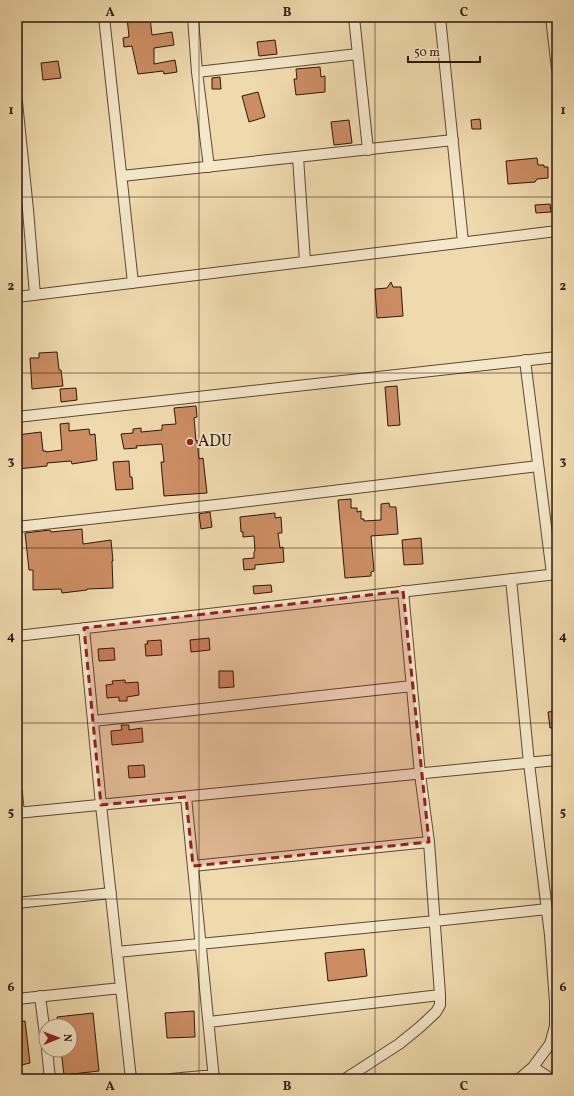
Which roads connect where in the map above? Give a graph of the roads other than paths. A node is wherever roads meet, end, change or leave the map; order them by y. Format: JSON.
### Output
{"nodes":[{"id":1,"x":104,"y":17,"type":"edge"},
{"id":2,"x":192,"y":17,"type":"edge"},
{"id":3,"x":354,"y":17,"type":"edge"},
{"id":4,"x":440,"y":17,"type":"edge"},
{"id":5,"x":551,"y":17,"type":"edge"},
{"id":6,"x":555,"y":29,"type":"edge"},
{"id":7,"x":358,"y":54,"type":"junction"},
{"id":8,"x":557,"y":69,"type":"edge"},
{"id":9,"x":197,"y":72,"type":"junction"},
{"id":10,"x":17,"y":102,"type":"edge"},
{"id":11,"x":453,"y":140,"type":"junction"},
{"id":12,"x":368,"y":150,"type":"junction"},
{"id":13,"x":298,"y":157,"type":"junction"},
{"id":14,"x":209,"y":167,"type":"junction"},
{"id":15,"x":21,"y":173,"type":"edge"},
{"id":16,"x":122,"y":176,"type":"junction"},
{"id":17,"x":557,"y":230,"type":"edge"},
{"id":18,"x":463,"y":242,"type":"junction"},
{"id":19,"x":305,"y":261,"type":"junction"},
{"id":20,"x":133,"y":282,"type":"junction"},
{"id":21,"x":35,"y":294,"type":"junction"},
{"id":22,"x":17,"y":297,"type":"edge"},
{"id":23,"x":557,"y":357,"type":"edge"},
{"id":24,"x":525,"y":360,"type":"junction"},
{"id":25,"x":17,"y":417,"type":"edge"},
{"id":26,"x":538,"y":466,"type":"junction"},
{"id":27,"x":17,"y":527,"type":"edge"},
{"id":28,"x":554,"y":574,"type":"edge"},
{"id":29,"x":510,"y":579,"type":"junction"},
{"id":30,"x":403,"y":592,"type":"junction"},
{"id":31,"x":84,"y":628,"type":"junction"},
{"id":32,"x":17,"y":636,"type":"edge"},
{"id":33,"x":412,"y":686,"type":"junction"},
{"id":34,"x":93,"y":721,"type":"junction"},
{"id":35,"x":557,"y":760,"type":"edge"},
{"id":36,"x":529,"y":763,"type":"junction"},
{"id":37,"x":420,"y":774,"type":"junction"},
{"id":38,"x":17,"y":793,"type":"edge"},
{"id":39,"x":186,"y":797,"type":"junction"},
{"id":40,"x":101,"y":805,"type":"junction"},
{"id":41,"x":18,"y":813,"type":"edge"},
{"id":42,"x":429,"y":842,"type":"junction"},
{"id":43,"x":193,"y":866,"type":"junction"},
{"id":44,"x":111,"y":893,"type":"junction"},
{"id":45,"x":17,"y":903,"type":"edge"},
{"id":46,"x":547,"y":909,"type":"junction"},
{"id":47,"x":435,"y":921,"type":"junction"},
{"id":48,"x":554,"y":934,"type":"edge"},
{"id":49,"x":200,"y":944,"type":"junction"},
{"id":50,"x":117,"y":952,"type":"junction"},
{"id":51,"x":121,"y":988,"type":"junction"},
{"id":52,"x":440,"y":995,"type":"junction"},
{"id":53,"x":40,"y":996,"type":"junction"},
{"id":54,"x":17,"y":999,"type":"edge"},
{"id":55,"x":556,"y":1003,"type":"edge"},
{"id":56,"x":43,"y":1018,"type":"edge"},
{"id":57,"x":209,"y":1022,"type":"junction"},
{"id":58,"x":48,"y":1058,"type":"edge"},
{"id":59,"x":533,"y":1067,"type":"junction"},
{"id":60,"x":214,"y":1077,"type":"edge"},
{"id":61,"x":50,"y":1079,"type":"edge"},
{"id":62,"x":132,"y":1079,"type":"edge"},
{"id":63,"x":171,"y":1079,"type":"edge"},
{"id":64,"x":345,"y":1079,"type":"edge"},
{"id":65,"x":519,"y":1079,"type":"edge"},
{"id":66,"x":551,"y":1079,"type":"edge"}],
"edges":[{"from":1,"to":16,"type":"street"},
{"from":2,"to":9,"type":"street"},
{"from":3,"to":7,"type":"street"},
{"from":4,"to":11,"type":"street"},
{"from":5,"to":6,"type":"street"},
{"from":6,"to":8,"type":"street"},
{"from":7,"to":9,"type":"street"},
{"from":7,"to":12,"type":"street"},
{"from":9,"to":14,"type":"street"},
{"from":10,"to":15,"type":"street"},
{"from":11,"to":12,"type":"street"},
{"from":11,"to":18,"type":"street"},
{"from":12,"to":13,"type":"street"},
{"from":13,"to":14,"type":"street"},
{"from":13,"to":19,"type":"street"},
{"from":14,"to":16,"type":"street"},
{"from":15,"to":21,"type":"street"},
{"from":16,"to":20,"type":"street"},
{"from":17,"to":18,"type":"street"},
{"from":18,"to":19,"type":"street"},
{"from":19,"to":20,"type":"street"},
{"from":20,"to":21,"type":"street"},
{"from":21,"to":22,"type":"street"},
{"from":23,"to":24,"type":"street"},
{"from":24,"to":25,"type":"street"},
{"from":24,"to":26,"type":"street"},
{"from":26,"to":27,"type":"street"},
{"from":26,"to":28,"type":"street"},
{"from":28,"to":29,"type":"street"},
{"from":29,"to":30,"type":"street"},
{"from":29,"to":36,"type":"street"},
{"from":30,"to":31,"type":"street"},
{"from":30,"to":33,"type":"street"},
{"from":31,"to":32,"type":"street"},
{"from":31,"to":34,"type":"street"},
{"from":33,"to":34,"type":"street"},
{"from":33,"to":37,"type":"street"},
{"from":34,"to":40,"type":"street"},
{"from":35,"to":36,"type":"street"},
{"from":36,"to":37,"type":"street"},
{"from":36,"to":46,"type":"street"},
{"from":37,"to":39,"type":"street"},
{"from":37,"to":42,"type":"street"},
{"from":38,"to":41,"type":"street"},
{"from":39,"to":40,"type":"street"},
{"from":39,"to":43,"type":"street"},
{"from":40,"to":41,"type":"street"},
{"from":40,"to":44,"type":"street"},
{"from":42,"to":43,"type":"street"},
{"from":42,"to":47,"type":"street"},
{"from":43,"to":49,"type":"street"},
{"from":44,"to":45,"type":"street"},
{"from":44,"to":50,"type":"street"},
{"from":46,"to":47,"type":"street"},
{"from":46,"to":48,"type":"street"},
{"from":47,"to":49,"type":"street"},
{"from":47,"to":52,"type":"street"},
{"from":48,"to":55,"type":"street"},
{"from":49,"to":50,"type":"street"},
{"from":49,"to":57,"type":"street"},
{"from":50,"to":51,"type":"street"},
{"from":51,"to":53,"type":"street"},
{"from":51,"to":62,"type":"street"},
{"from":52,"to":57,"type":"street"},
{"from":52,"to":64,"type":"street"},
{"from":53,"to":54,"type":"street"},
{"from":53,"to":56,"type":"street"},
{"from":55,"to":59,"type":"street"},
{"from":57,"to":60,"type":"street"},
{"from":58,"to":61,"type":"street"},
{"from":59,"to":65,"type":"street"},
{"from":59,"to":66,"type":"street"},
{"from":60,"to":63,"type":"street"}]}
